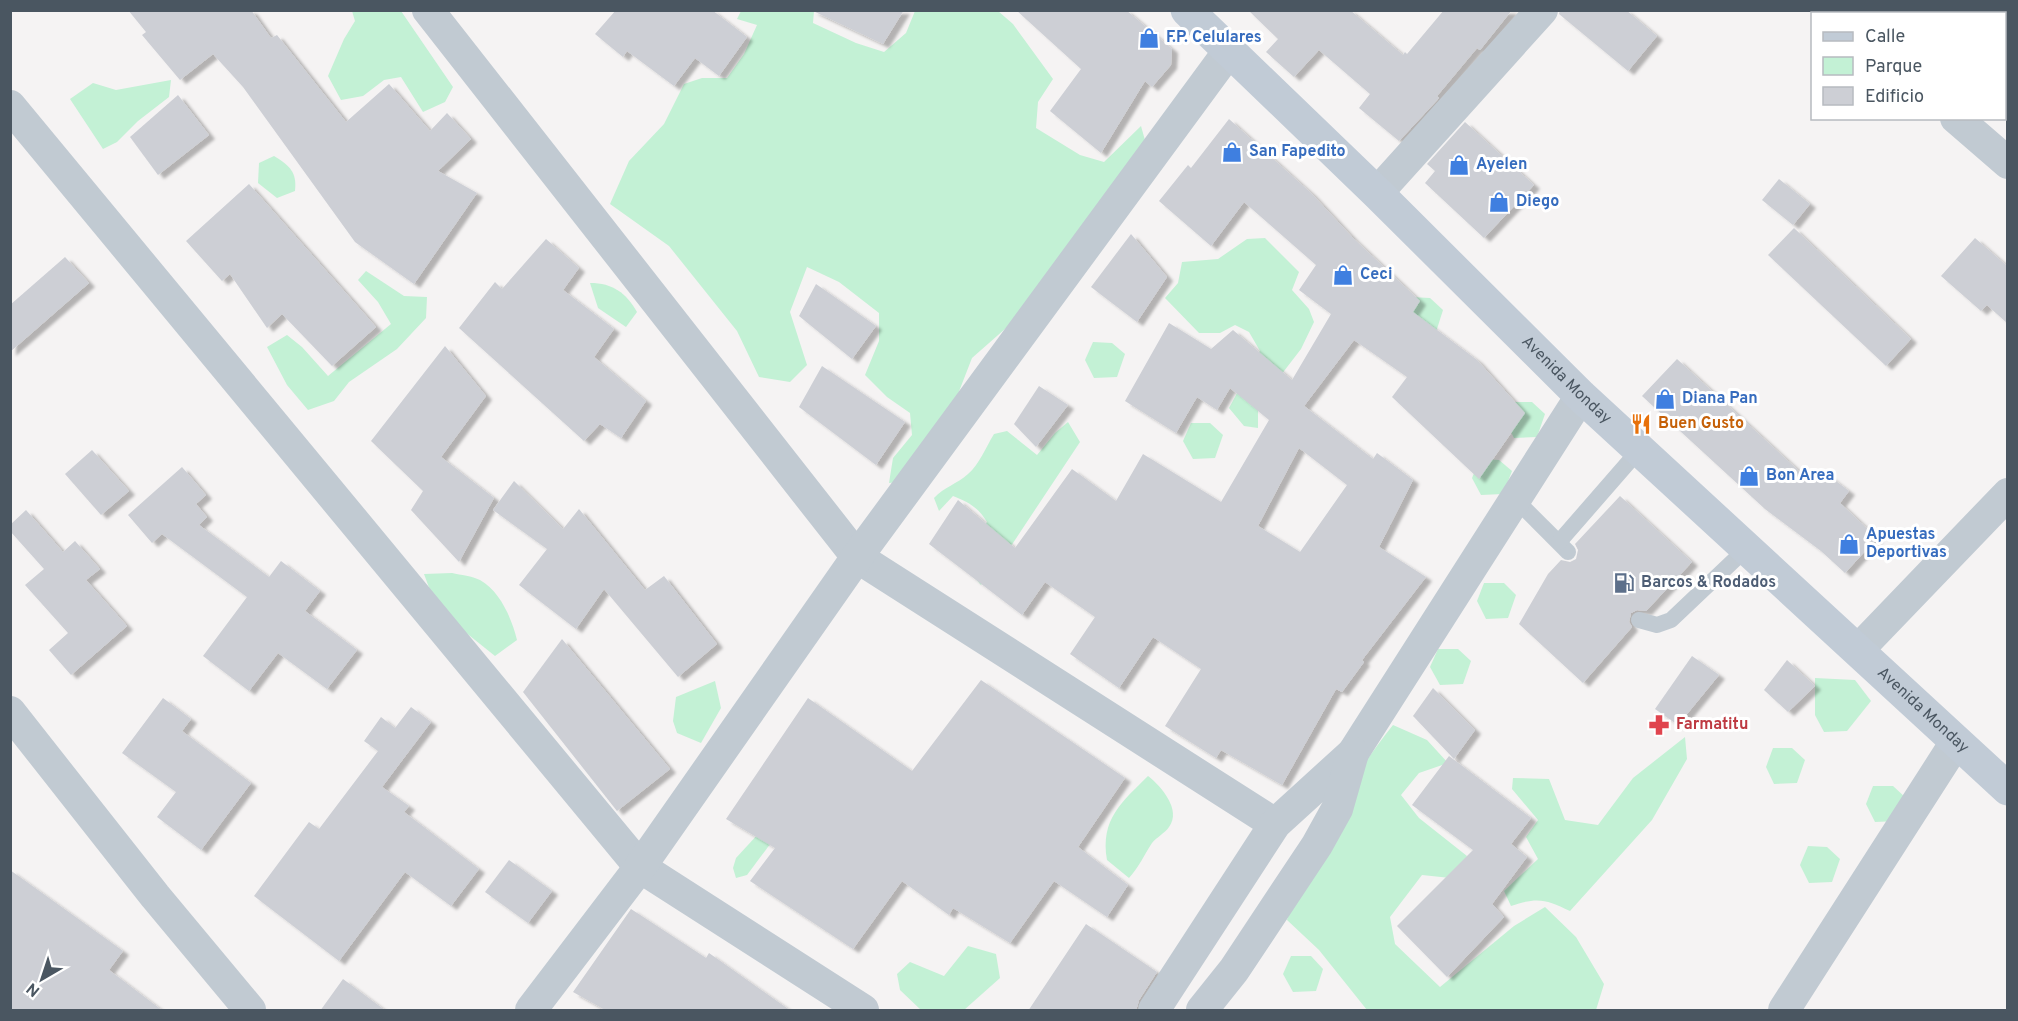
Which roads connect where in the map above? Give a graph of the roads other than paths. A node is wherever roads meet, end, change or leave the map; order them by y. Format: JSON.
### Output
{"nodes":[{"id":1,"x":428,"y":10,"type":"edge"},
{"id":2,"x":1187,"y":10,"type":"edge"},
{"id":3,"x":1542,"y":10,"type":"edge"},
{"id":4,"x":1229,"y":51,"type":"junction"},
{"id":5,"x":10,"y":106,"type":"edge"},
{"id":6,"x":1958,"y":120,"type":"edge"},
{"id":7,"x":2007,"y":163,"type":"edge"},
{"id":8,"x":1377,"y":193,"type":"junction"},
{"id":9,"x":1581,"y":396,"type":"junction"},
{"id":10,"x":1640,"y":449,"type":"junction"},
{"id":11,"x":2007,"y":494,"type":"edge"},
{"id":12,"x":1515,"y":499,"type":"junction"},
{"id":13,"x":1747,"y":548,"type":"junction"},
{"id":14,"x":857,"y":557,"type":"junction"},
{"id":15,"x":1639,"y":620,"type":"dead end"},
{"id":16,"x":1858,"y":650,"type":"junction"},
{"id":17,"x":10,"y":712,"type":"edge"},
{"id":18,"x":1956,"y":742,"type":"junction"},
{"id":19,"x":1353,"y":753,"type":"junction"},
{"id":20,"x":2007,"y":789,"type":"edge"},
{"id":21,"x":1275,"y":824,"type":"junction"},
{"id":22,"x":640,"y":867,"type":"junction"},
{"id":23,"x":250,"y":1011,"type":"edge"},
{"id":24,"x":531,"y":1011,"type":"edge"},
{"id":25,"x":863,"y":1011,"type":"edge"},
{"id":26,"x":1154,"y":1011,"type":"edge"},
{"id":27,"x":1202,"y":1011,"type":"edge"},
{"id":28,"x":1784,"y":1011,"type":"edge"}],
"edges":[{"from":1,"to":14,"type":"street"},
{"from":2,"to":4,"type":"main road","name":"Avenida Monday"},
{"from":3,"to":8,"type":"street"},
{"from":4,"to":8,"type":"main road","name":"Avenida Monday"},
{"from":4,"to":14,"type":"street"},
{"from":5,"to":22,"type":"street"},
{"from":6,"to":7,"type":"street"},
{"from":8,"to":9,"type":"main road","name":"Avenida Monday"},
{"from":9,"to":10,"type":"main road","name":"Avenida Monday"},
{"from":9,"to":12,"type":"street"},
{"from":10,"to":12,"type":"lane"},
{"from":10,"to":13,"type":"main road","name":"Avenida Monday"},
{"from":11,"to":16,"type":"street"},
{"from":12,"to":19,"type":"street"},
{"from":13,"to":15,"type":"lane"},
{"from":13,"to":16,"type":"main road","name":"Avenida Monday"},
{"from":14,"to":21,"type":"street"},
{"from":14,"to":22,"type":"street"},
{"from":16,"to":18,"type":"main road","name":"Avenida Monday"},
{"from":17,"to":23,"type":"street"},
{"from":18,"to":20,"type":"main road","name":"Avenida Monday"},
{"from":18,"to":28,"type":"street"},
{"from":19,"to":21,"type":"street"},
{"from":19,"to":27,"type":"street"},
{"from":21,"to":26,"type":"street"},
{"from":22,"to":24,"type":"street"},
{"from":22,"to":25,"type":"street"}]}
